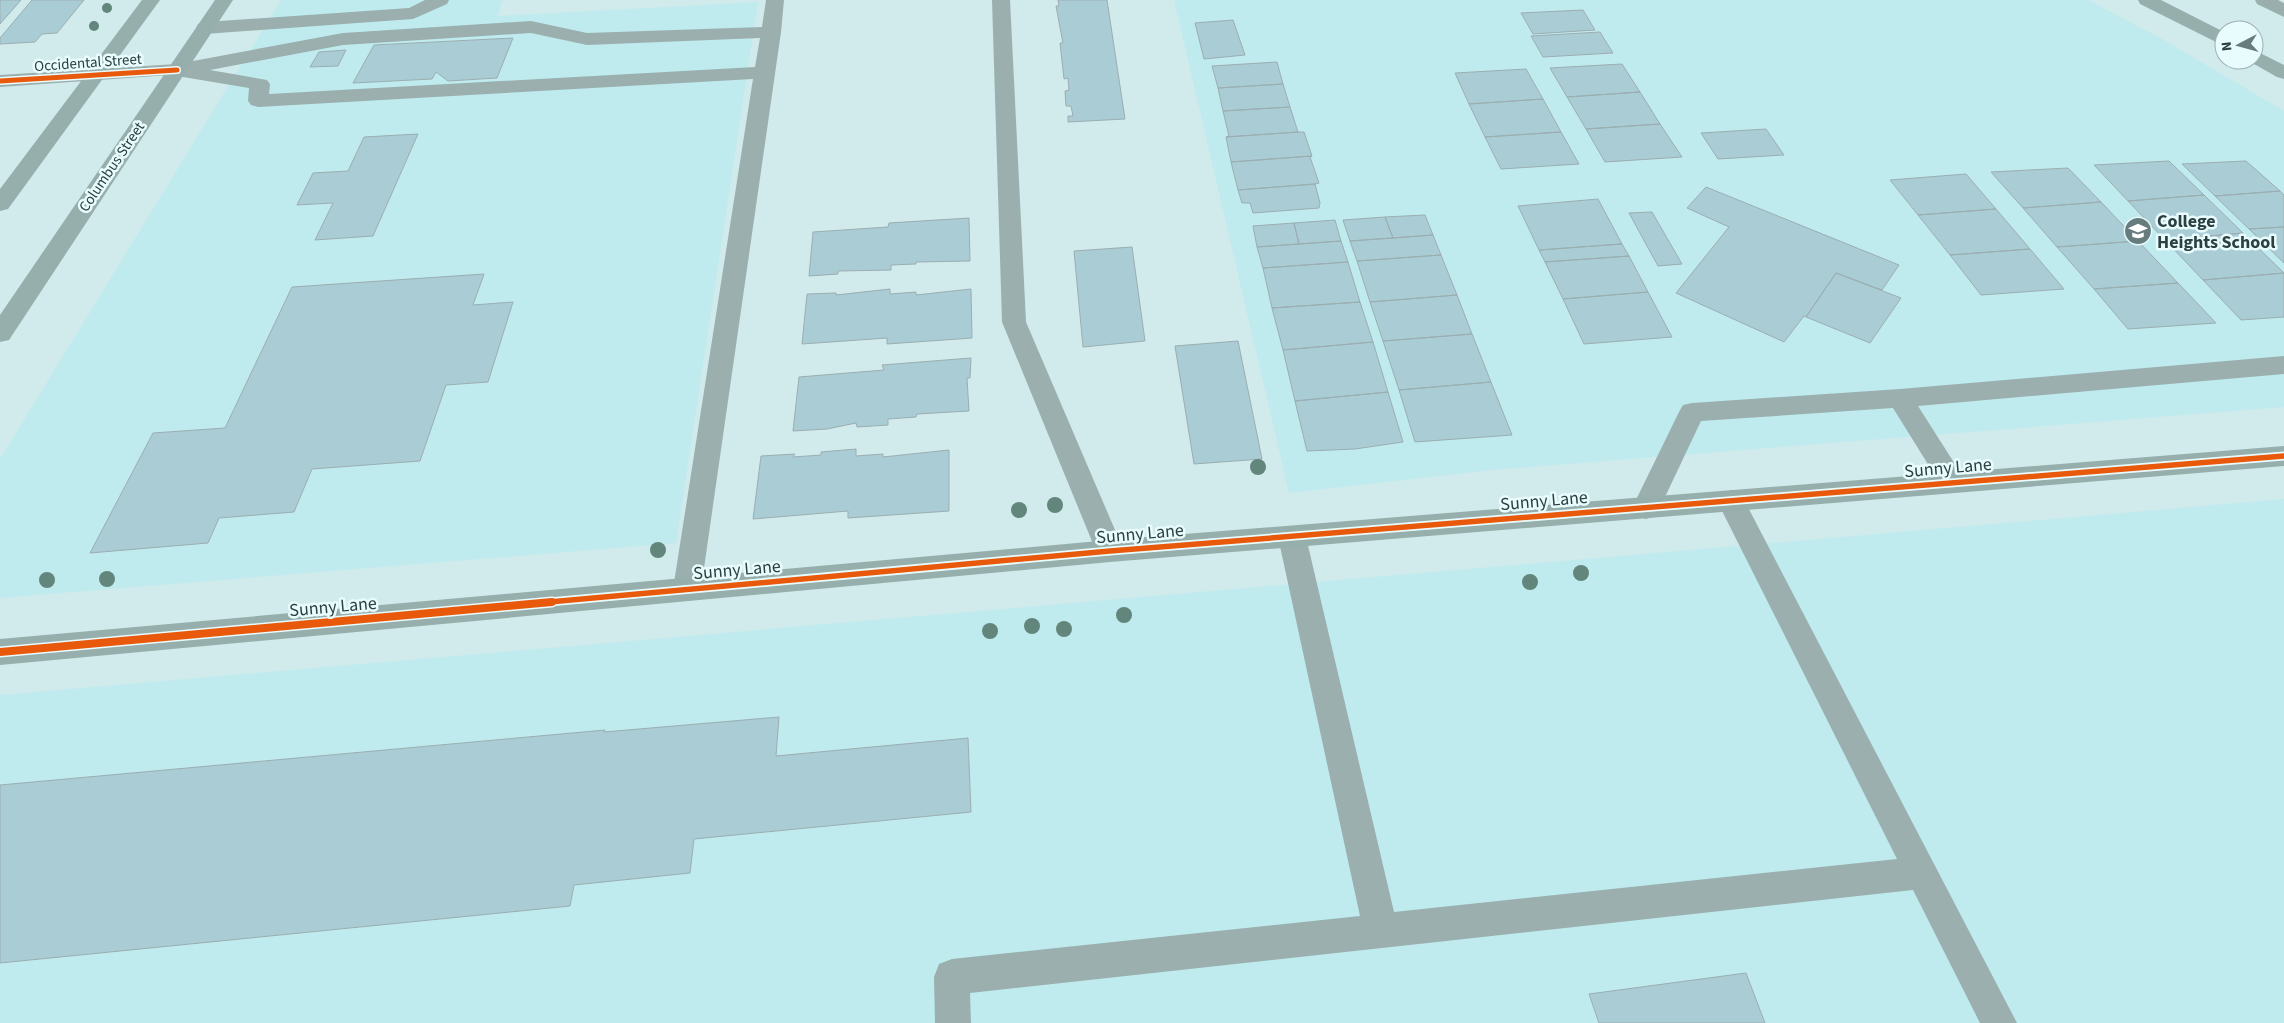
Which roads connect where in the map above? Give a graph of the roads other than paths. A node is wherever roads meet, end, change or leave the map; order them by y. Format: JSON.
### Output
{"nodes":[{"id":1,"x":151,"y":0,"type":"edge"},
{"id":2,"x":224,"y":0,"type":"edge"},
{"id":3,"x":440,"y":0,"type":"edge"},
{"id":4,"x":775,"y":0,"type":"edge"},
{"id":5,"x":1001,"y":0,"type":"edge"},
{"id":6,"x":2147,"y":0,"type":"edge"},
{"id":7,"x":2264,"y":0,"type":"edge"},
{"id":8,"x":2284,"y":11,"type":"edge"},
{"id":9,"x":205,"y":28,"type":"junction"},
{"id":10,"x":771,"y":32,"type":"junction"},
{"id":11,"x":2214,"y":35,"type":"edge"},
{"id":12,"x":278,"y":52,"type":"junction"},
{"id":13,"x":2264,"y":62,"type":"edge"},
{"id":14,"x":177,"y":70,"type":"junction"},
{"id":15,"x":765,"y":72,"type":"junction"},
{"id":16,"x":96,"y":74,"type":"junction"},
{"id":17,"x":2284,"y":74,"type":"edge"},
{"id":18,"x":0,"y":81,"type":"edge"},
{"id":19,"x":260,"y":84,"type":"junction"},
{"id":20,"x":0,"y":204,"type":"edge"},
{"id":21,"x":0,"y":334,"type":"edge"},
{"id":22,"x":2284,"y":365,"type":"edge"},
{"id":23,"x":1900,"y":398,"type":"junction"},
{"id":24,"x":2284,"y":456,"type":"edge"},
{"id":25,"x":1954,"y":483,"type":"junction"},
{"id":26,"x":1731,"y":501,"type":"junction"},
{"id":27,"x":1646,"y":508,"type":"junction"},
{"id":28,"x":1292,"y":537,"type":"junction"},
{"id":29,"x":1110,"y":551,"type":"junction"},
{"id":30,"x":687,"y":589,"type":"junction"},
{"id":31,"x":0,"y":652,"type":"edge"},
{"id":32,"x":1922,"y":873,"type":"junction"},
{"id":33,"x":1382,"y":932,"type":"junction"},
{"id":34,"x":953,"y":1023,"type":"edge"},
{"id":35,"x":1999,"y":1023,"type":"edge"}],
"edges":[{"from":1,"to":16,"type":"street"},
{"from":2,"to":9,"type":"street","name":"Columbus Street"},
{"from":3,"to":9,"type":"street"},
{"from":4,"to":10,"type":"street"},
{"from":5,"to":29,"type":"street"},
{"from":6,"to":11,"type":"street"},
{"from":7,"to":8,"type":"highway"},
{"from":9,"to":14,"type":"street","name":"Columbus Street"},
{"from":10,"to":12,"type":"street"},
{"from":10,"to":15,"type":"street"},
{"from":12,"to":14,"type":"street"},
{"from":12,"to":19,"type":"street"},
{"from":13,"to":17,"type":"street"},
{"from":14,"to":16,"type":"street","name":"Occidental Street"},
{"from":14,"to":19,"type":"street"},
{"from":14,"to":21,"type":"street","name":"Columbus Street"},
{"from":15,"to":19,"type":"street"},
{"from":15,"to":30,"type":"street"},
{"from":16,"to":18,"type":"street","name":"Occidental Street"},
{"from":16,"to":20,"type":"street"},
{"from":22,"to":23,"type":"street"},
{"from":23,"to":25,"type":"street"},
{"from":23,"to":27,"type":"street"},
{"from":24,"to":25,"type":"street","name":"Sunny Lane"},
{"from":25,"to":26,"type":"street","name":"Sunny Lane"},
{"from":26,"to":27,"type":"street","name":"Sunny Lane"},
{"from":26,"to":32,"type":"street"},
{"from":27,"to":28,"type":"street","name":"Sunny Lane"},
{"from":28,"to":29,"type":"street","name":"Sunny Lane"},
{"from":28,"to":33,"type":"street"},
{"from":29,"to":30,"type":"street","name":"Sunny Lane"},
{"from":30,"to":31,"type":"street","name":"Sunny Lane"},
{"from":32,"to":33,"type":"street"},
{"from":32,"to":35,"type":"street"},
{"from":33,"to":34,"type":"street"}]}
